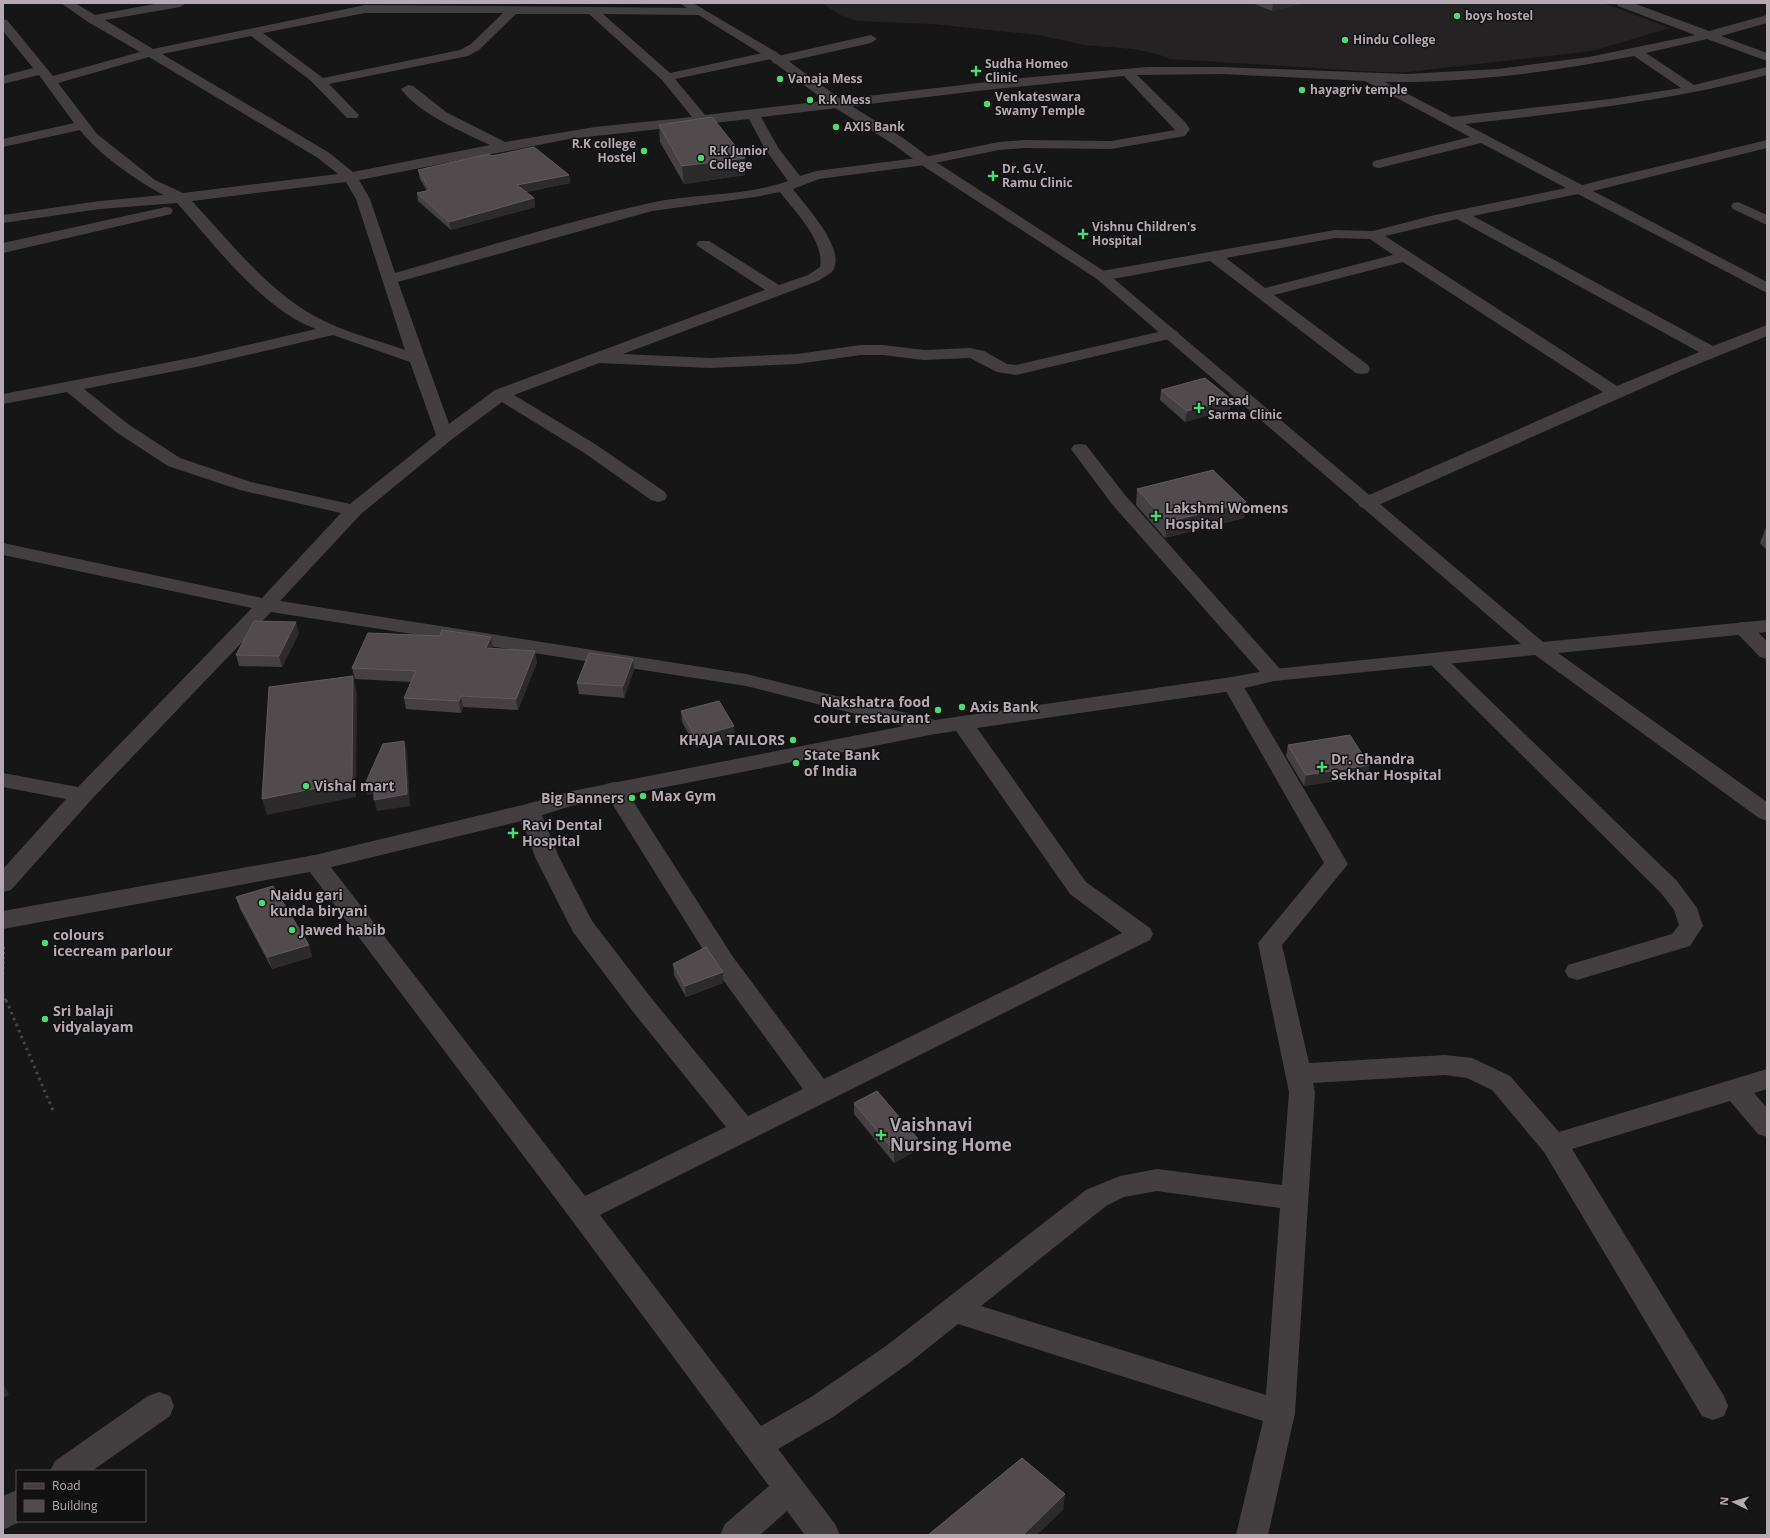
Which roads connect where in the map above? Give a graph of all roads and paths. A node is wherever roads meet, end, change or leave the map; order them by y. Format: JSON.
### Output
{"nodes":[{"id":1,"x":67,"y":3,"type":"edge"},
{"id":2,"x":180,"y":3,"type":"edge"},
{"id":3,"x":347,"y":3,"type":"edge"},
{"id":4,"x":1622,"y":3,"type":"edge"},
{"id":5,"x":691,"y":7,"type":"edge"},
{"id":6,"x":365,"y":9,"type":"junction"},
{"id":7,"x":512,"y":10,"type":"junction"},
{"id":8,"x":594,"y":12,"type":"junction"},
{"id":9,"x":92,"y":19,"type":"junction"},
{"id":10,"x":1767,"y":20,"type":"edge"},
{"id":11,"x":5,"y":27,"type":"edge"},
{"id":12,"x":253,"y":32,"type":"junction"},
{"id":13,"x":1710,"y":36,"type":"junction"},
{"id":14,"x":871,"y":39,"type":"dead end"},
{"id":15,"x":1636,"y":52,"type":"junction"},
{"id":16,"x":149,"y":53,"type":"junction"},
{"id":17,"x":774,"y":57,"type":"junction"},
{"id":18,"x":1767,"y":57,"type":"edge"},
{"id":19,"x":41,"y":70,"type":"junction"},
{"id":20,"x":1767,"y":71,"type":"edge"},
{"id":21,"x":1127,"y":72,"type":"junction"},
{"id":22,"x":667,"y":77,"type":"junction"},
{"id":23,"x":1366,"y":77,"type":"junction"},
{"id":24,"x":3,"y":80,"type":"edge"},
{"id":25,"x":50,"y":81,"type":"junction"},
{"id":26,"x":321,"y":82,"type":"junction"},
{"id":27,"x":408,"y":89,"type":"dead end"},
{"id":28,"x":1691,"y":89,"type":"junction"},
{"id":29,"x":837,"y":104,"type":"junction"},
{"id":30,"x":754,"y":114,"type":"junction"},
{"id":31,"x":352,"y":115,"type":"dead end"},
{"id":32,"x":701,"y":119,"type":"junction"},
{"id":33,"x":1451,"y":121,"type":"junction"},
{"id":34,"x":82,"y":125,"type":"junction"},
{"id":35,"x":1483,"y":138,"type":"junction"},
{"id":36,"x":3,"y":143,"type":"edge"},
{"id":37,"x":1767,"y":144,"type":"edge"},
{"id":38,"x":505,"y":147,"type":"junction"},
{"id":39,"x":925,"y":161,"type":"junction"},
{"id":40,"x":1379,"y":164,"type":"dead end"},
{"id":41,"x":350,"y":177,"type":"junction"},
{"id":42,"x":790,"y":184,"type":"junction"},
{"id":43,"x":1582,"y":189,"type":"junction"},
{"id":44,"x":184,"y":202,"type":"junction"},
{"id":45,"x":1738,"y":206,"type":"dead end"},
{"id":46,"x":1459,"y":214,"type":"junction"},
{"id":47,"x":3,"y":219,"type":"edge"},
{"id":48,"x":1767,"y":221,"type":"edge"},
{"id":49,"x":1373,"y":235,"type":"junction"},
{"id":50,"x":704,"y":244,"type":"dead end"},
{"id":51,"x":3,"y":248,"type":"edge"},
{"id":52,"x":1213,"y":256,"type":"junction"},
{"id":53,"x":1407,"y":256,"type":"junction"},
{"id":54,"x":1102,"y":276,"type":"junction"},
{"id":55,"x":389,"y":280,"type":"junction"},
{"id":56,"x":1767,"y":288,"type":"edge"},
{"id":57,"x":776,"y":291,"type":"junction"},
{"id":58,"x":1262,"y":293,"type":"junction"},
{"id":59,"x":334,"y":330,"type":"junction"},
{"id":60,"x":1767,"y":330,"type":"edge"},
{"id":61,"x":1171,"y":334,"type":"junction"},
{"id":62,"x":1712,"y":352,"type":"junction"},
{"id":63,"x":416,"y":358,"type":"junction"},
{"id":64,"x":596,"y":358,"type":"junction"},
{"id":65,"x":1362,"y":369,"type":"dead end"},
{"id":66,"x":70,"y":386,"type":"junction"},
{"id":67,"x":1616,"y":392,"type":"junction"},
{"id":68,"x":501,"y":394,"type":"junction"},
{"id":69,"x":3,"y":398,"type":"edge"},
{"id":70,"x":445,"y":436,"type":"junction"},
{"id":71,"x":1080,"y":449,"type":"dead end"},
{"id":72,"x":658,"y":496,"type":"dead end"},
{"id":73,"x":1367,"y":503,"type":"junction"},
{"id":74,"x":354,"y":510,"type":"junction"},
{"id":75,"x":3,"y":549,"type":"edge"},
{"id":76,"x":266,"y":605,"type":"junction"},
{"id":77,"x":1767,"y":626,"type":"edge"},
{"id":78,"x":1742,"y":628,"type":"junction"},
{"id":79,"x":1538,"y":648,"type":"junction"},
{"id":80,"x":1767,"y":653,"type":"edge"},
{"id":81,"x":1436,"y":659,"type":"junction"},
{"id":82,"x":1274,"y":675,"type":"junction"},
{"id":83,"x":1232,"y":684,"type":"junction"},
{"id":84,"x":962,"y":723,"type":"junction"},
{"id":85,"x":935,"y":727,"type":"junction"},
{"id":86,"x":3,"y":780,"type":"edge"},
{"id":87,"x":614,"y":789,"type":"junction"},
{"id":88,"x":83,"y":795,"type":"junction"},
{"id":89,"x":530,"y":811,"type":"junction"},
{"id":90,"x":1767,"y":813,"type":"edge"},
{"id":91,"x":315,"y":863,"type":"junction"},
{"id":92,"x":3,"y":884,"type":"edge"},
{"id":93,"x":4,"y":920,"type":"edge"},
{"id":94,"x":1577,"y":971,"type":"dead end"},
{"id":95,"x":3,"y":974,"type":"edge"},
{"id":96,"x":3,"y":994,"type":"edge"},
{"id":97,"x":1298,"y":1074,"type":"junction"},
{"id":98,"x":1767,"y":1079,"type":"edge"},
{"id":99,"x":1736,"y":1090,"type":"junction"},
{"id":100,"x":820,"y":1093,"type":"junction"},
{"id":101,"x":54,"y":1113,"type":"dead end"},
{"id":102,"x":1767,"y":1126,"type":"edge"},
{"id":103,"x":744,"y":1130,"type":"junction"},
{"id":104,"x":1554,"y":1144,"type":"junction"},
{"id":105,"x":1294,"y":1198,"type":"junction"},
{"id":106,"x":581,"y":1211,"type":"junction"},
{"id":107,"x":955,"y":1310,"type":"junction"},
{"id":108,"x":159,"y":1406,"type":"dead end"},
{"id":109,"x":1713,"y":1406,"type":"dead end"},
{"id":110,"x":1280,"y":1413,"type":"junction"},
{"id":111,"x":756,"y":1446,"type":"junction"},
{"id":112,"x":67,"y":1470,"type":"edge"},
{"id":113,"x":790,"y":1489,"type":"junction"},
{"id":114,"x":16,"y":1506,"type":"edge"},
{"id":115,"x":3,"y":1515,"type":"edge"},
{"id":116,"x":736,"y":1535,"type":"edge"},
{"id":117,"x":824,"y":1535,"type":"edge"},
{"id":118,"x":1252,"y":1535,"type":"edge"}],
"edges":[{"from":1,"to":9,"type":"street"},
{"from":2,"to":9,"type":"street"},
{"from":3,"to":6,"type":"street"},
{"from":4,"to":13,"type":"street"},
{"from":5,"to":8,"type":"street"},
{"from":5,"to":17,"type":"street"},
{"from":6,"to":7,"type":"street"},
{"from":6,"to":12,"type":"street"},
{"from":7,"to":8,"type":"street"},
{"from":7,"to":26,"type":"street"},
{"from":8,"to":22,"type":"street"},
{"from":9,"to":16,"type":"street"},
{"from":10,"to":13,"type":"street"},
{"from":11,"to":19,"type":"street"},
{"from":12,"to":16,"type":"street"},
{"from":12,"to":26,"type":"street"},
{"from":13,"to":15,"type":"street"},
{"from":13,"to":18,"type":"street"},
{"from":14,"to":17,"type":"street"},
{"from":15,"to":23,"type":"street"},
{"from":15,"to":28,"type":"street"},
{"from":16,"to":25,"type":"street"},
{"from":16,"to":41,"type":"street"},
{"from":17,"to":22,"type":"street"},
{"from":17,"to":29,"type":"street"},
{"from":19,"to":24,"type":"street"},
{"from":19,"to":25,"type":"street"},
{"from":20,"to":28,"type":"street"},
{"from":21,"to":23,"type":"street"},
{"from":21,"to":29,"type":"street"},
{"from":21,"to":39,"type":"street"},
{"from":22,"to":32,"type":"street"},
{"from":23,"to":33,"type":"street"},
{"from":25,"to":34,"type":"street"},
{"from":26,"to":31,"type":"street"},
{"from":27,"to":38,"type":"street"},
{"from":28,"to":33,"type":"street"},
{"from":29,"to":30,"type":"street"},
{"from":29,"to":39,"type":"street"},
{"from":30,"to":32,"type":"street"},
{"from":30,"to":42,"type":"street"},
{"from":32,"to":38,"type":"street"},
{"from":33,"to":35,"type":"street"},
{"from":34,"to":36,"type":"street"},
{"from":34,"to":44,"type":"street"},
{"from":35,"to":40,"type":"street"},
{"from":35,"to":43,"type":"street"},
{"from":37,"to":43,"type":"street"},
{"from":38,"to":41,"type":"street"},
{"from":39,"to":42,"type":"street"},
{"from":39,"to":54,"type":"street"},
{"from":41,"to":44,"type":"street"},
{"from":41,"to":55,"type":"street"},
{"from":42,"to":55,"type":"street"},
{"from":42,"to":57,"type":"street"},
{"from":43,"to":46,"type":"street"},
{"from":43,"to":56,"type":"street"},
{"from":44,"to":47,"type":"street"},
{"from":44,"to":51,"type":"street"},
{"from":44,"to":59,"type":"street"},
{"from":45,"to":48,"type":"street"},
{"from":46,"to":49,"type":"street"},
{"from":46,"to":62,"type":"street"},
{"from":49,"to":52,"type":"street"},
{"from":49,"to":53,"type":"street"},
{"from":50,"to":57,"type":"street"},
{"from":52,"to":54,"type":"street"},
{"from":52,"to":58,"type":"street"},
{"from":53,"to":58,"type":"street"},
{"from":53,"to":67,"type":"street"},
{"from":54,"to":61,"type":"street"},
{"from":55,"to":63,"type":"street"},
{"from":57,"to":64,"type":"street"},
{"from":58,"to":65,"type":"street"},
{"from":59,"to":63,"type":"street"},
{"from":59,"to":66,"type":"street"},
{"from":60,"to":62,"type":"street"},
{"from":61,"to":64,"type":"street"},
{"from":61,"to":73,"type":"street"},
{"from":62,"to":67,"type":"street"},
{"from":63,"to":70,"type":"street"},
{"from":64,"to":68,"type":"street"},
{"from":66,"to":69,"type":"street"},
{"from":66,"to":74,"type":"street"},
{"from":67,"to":73,"type":"street"},
{"from":68,"to":70,"type":"street"},
{"from":68,"to":72,"type":"street"},
{"from":70,"to":74,"type":"street"},
{"from":71,"to":82,"type":"street"},
{"from":73,"to":79,"type":"street"},
{"from":74,"to":76,"type":"street"},
{"from":75,"to":76,"type":"street"},
{"from":76,"to":85,"type":"street"},
{"from":76,"to":88,"type":"street"},
{"from":77,"to":78,"type":"street"},
{"from":78,"to":79,"type":"street"},
{"from":78,"to":80,"type":"street"},
{"from":79,"to":81,"type":"street"},
{"from":79,"to":90,"type":"street"},
{"from":81,"to":82,"type":"street"},
{"from":81,"to":94,"type":"street"},
{"from":82,"to":83,"type":"street"},
{"from":83,"to":84,"type":"street"},
{"from":83,"to":97,"type":"street"},
{"from":84,"to":85,"type":"street"},
{"from":84,"to":100,"type":"street"},
{"from":85,"to":87,"type":"street"},
{"from":86,"to":88,"type":"street"},
{"from":87,"to":89,"type":"street"},
{"from":87,"to":100,"type":"street"},
{"from":88,"to":92,"type":"street"},
{"from":89,"to":91,"type":"street"},
{"from":89,"to":103,"type":"street"},
{"from":91,"to":93,"type":"street"},
{"from":91,"to":106,"type":"street"},
{"from":93,"to":95,"type":"path"},
{"from":96,"to":101,"type":"path"},
{"from":97,"to":104,"type":"street"},
{"from":97,"to":105,"type":"street"},
{"from":98,"to":99,"type":"street"},
{"from":99,"to":102,"type":"street"},
{"from":99,"to":104,"type":"street"},
{"from":100,"to":103,"type":"street"},
{"from":103,"to":106,"type":"street"},
{"from":104,"to":109,"type":"street"},
{"from":105,"to":107,"type":"street"},
{"from":105,"to":110,"type":"street"},
{"from":106,"to":111,"type":"street"},
{"from":107,"to":110,"type":"street"},
{"from":107,"to":111,"type":"street"},
{"from":108,"to":112,"type":"street"},
{"from":110,"to":118,"type":"street"},
{"from":111,"to":113,"type":"street"},
{"from":113,"to":116,"type":"street"},
{"from":113,"to":117,"type":"street"},
{"from":114,"to":115,"type":"street"}]}
